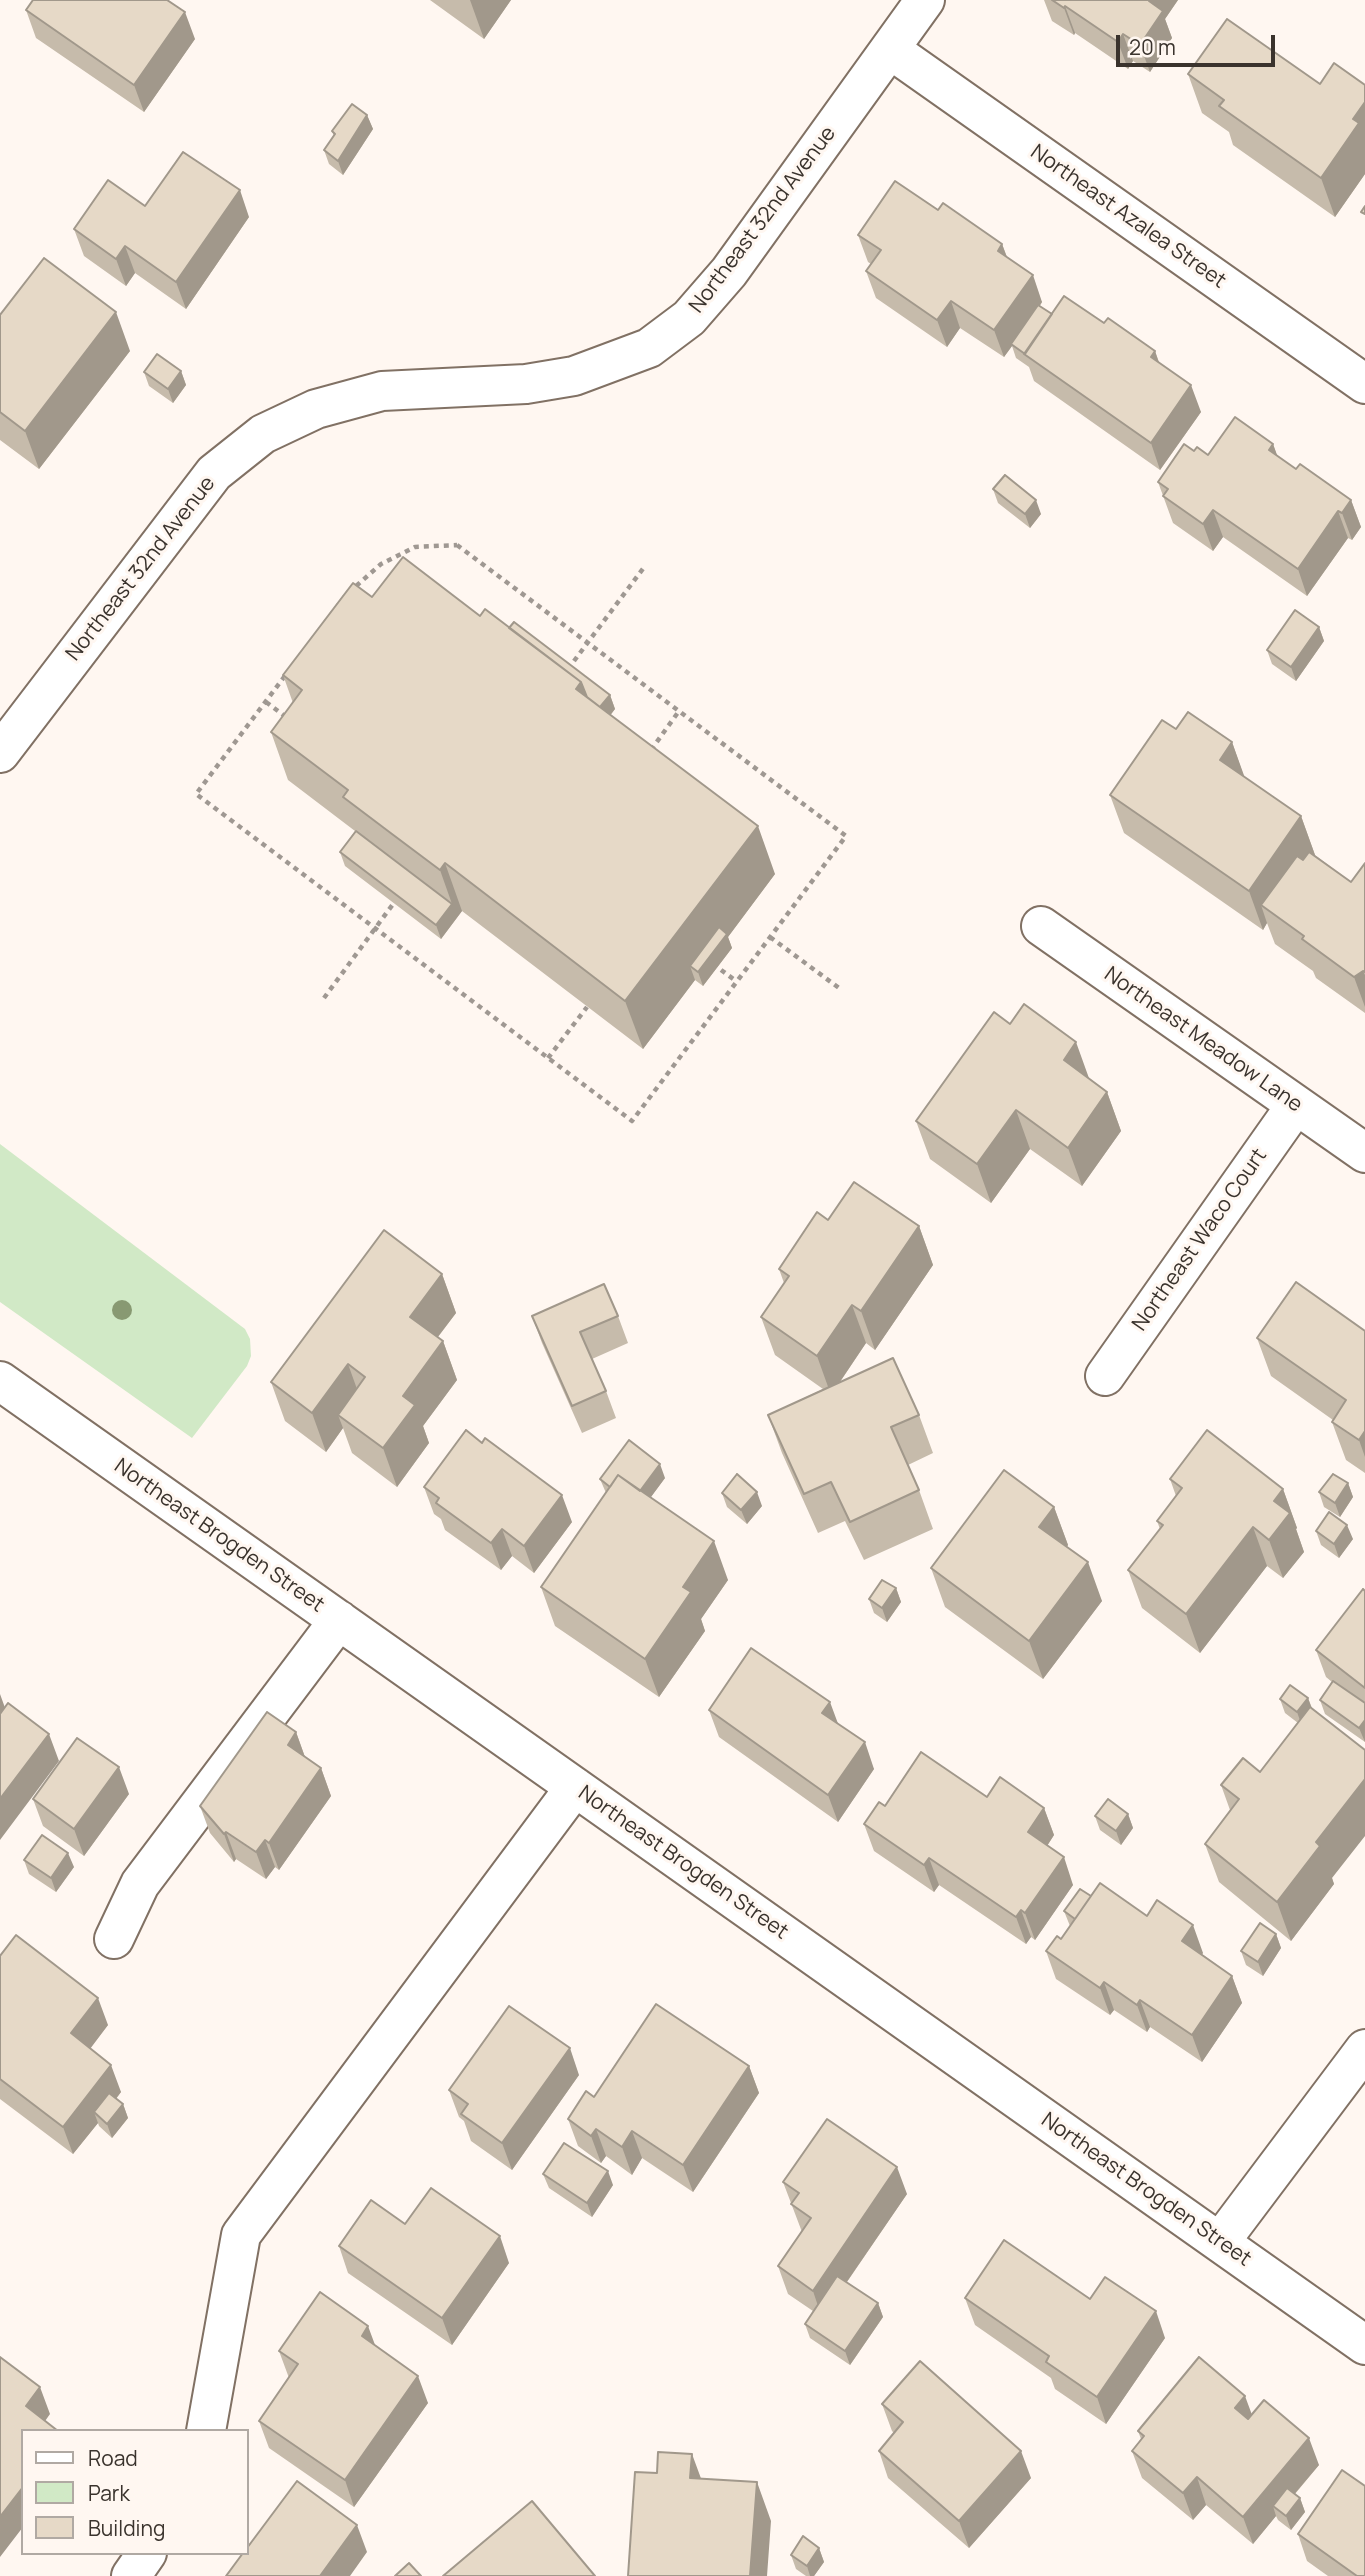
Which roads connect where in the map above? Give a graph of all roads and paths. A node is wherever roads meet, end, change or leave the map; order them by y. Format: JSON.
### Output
{"nodes":[{"id":1,"x":925,"y":0,"type":"edge"},
{"id":2,"x":891,"y":50,"type":"junction"},
{"id":3,"x":1365,"y":384,"type":"edge"},
{"id":4,"x":645,"y":566,"type":"dead end"},
{"id":5,"x":340,"y":602,"type":"junction"},
{"id":6,"x":351,"y":610,"type":"edge"},
{"id":7,"x":587,"y":642,"type":"junction"},
{"id":8,"x":565,"y":673,"type":"edge"},
{"id":9,"x":266,"y":702,"type":"junction"},
{"id":10,"x":679,"y":711,"type":"junction"},
{"id":11,"x":297,"y":725,"type":"edge"},
{"id":12,"x":0,"y":753,"type":"edge"},
{"id":13,"x":644,"y":760,"type":"edge"},
{"id":14,"x":402,"y":891,"type":"edge"},
{"id":15,"x":1041,"y":926,"type":"dead end"},
{"id":16,"x":376,"y":929,"type":"junction"},
{"id":17,"x":770,"y":937,"type":"junction"},
{"id":18,"x":709,"y":961,"type":"edge"},
{"id":19,"x":736,"y":981,"type":"junction"},
{"id":20,"x":839,"y":988,"type":"dead end"},
{"id":21,"x":324,"y":998,"type":"dead end"},
{"id":22,"x":587,"y":1007,"type":"edge"},
{"id":23,"x":548,"y":1058,"type":"junction"},
{"id":24,"x":1296,"y":1105,"type":"junction"},
{"id":25,"x":1365,"y":1153,"type":"edge"},
{"id":26,"x":1105,"y":1376,"type":"dead end"},
{"id":27,"x":0,"y":1381,"type":"edge"},
{"id":28,"x":339,"y":1620,"type":"junction"},
{"id":29,"x":575,"y":1787,"type":"junction"},
{"id":30,"x":114,"y":1939,"type":"dead end"},
{"id":31,"x":1365,"y":2049,"type":"edge"},
{"id":32,"x":1220,"y":2242,"type":"junction"},
{"id":33,"x":1365,"y":2345,"type":"edge"},
{"id":34,"x":206,"y":2429,"type":"edge"},
{"id":35,"x":146,"y":2555,"type":"edge"},
{"id":36,"x":131,"y":2576,"type":"edge"}],
"edges":[{"from":1,"to":2,"type":"street","name":"Northeast 32nd Avenue"},
{"from":2,"to":3,"type":"street","name":"Northeast Azalea Street"},
{"from":2,"to":12,"type":"street","name":"Northeast 32nd Avenue"},
{"from":4,"to":7,"type":"path"},
{"from":5,"to":6,"type":"path"},
{"from":5,"to":7,"type":"path"},
{"from":5,"to":9,"type":"path"},
{"from":7,"to":8,"type":"path"},
{"from":7,"to":10,"type":"path"},
{"from":9,"to":11,"type":"path"},
{"from":9,"to":16,"type":"path"},
{"from":10,"to":13,"type":"path"},
{"from":10,"to":17,"type":"path"},
{"from":14,"to":16,"type":"path"},
{"from":15,"to":24,"type":"street","name":"Northeast Meadow Lane"},
{"from":16,"to":21,"type":"path"},
{"from":16,"to":23,"type":"path"},
{"from":17,"to":19,"type":"path"},
{"from":17,"to":20,"type":"path"},
{"from":18,"to":19,"type":"path"},
{"from":19,"to":23,"type":"path"},
{"from":22,"to":23,"type":"path"},
{"from":24,"to":25,"type":"street","name":"Northeast Meadow Lane"},
{"from":24,"to":26,"type":"street","name":"Northeast Waco Court"},
{"from":27,"to":28,"type":"street","name":"Northeast Brogden Street"},
{"from":28,"to":29,"type":"street","name":"Northeast Brogden Street"},
{"from":28,"to":30,"type":"street"},
{"from":29,"to":32,"type":"street","name":"Northeast Brogden Street"},
{"from":29,"to":34,"type":"street"},
{"from":31,"to":32,"type":"street"},
{"from":32,"to":33,"type":"street","name":"Northeast Brogden Street"},
{"from":35,"to":36,"type":"street"}]}
